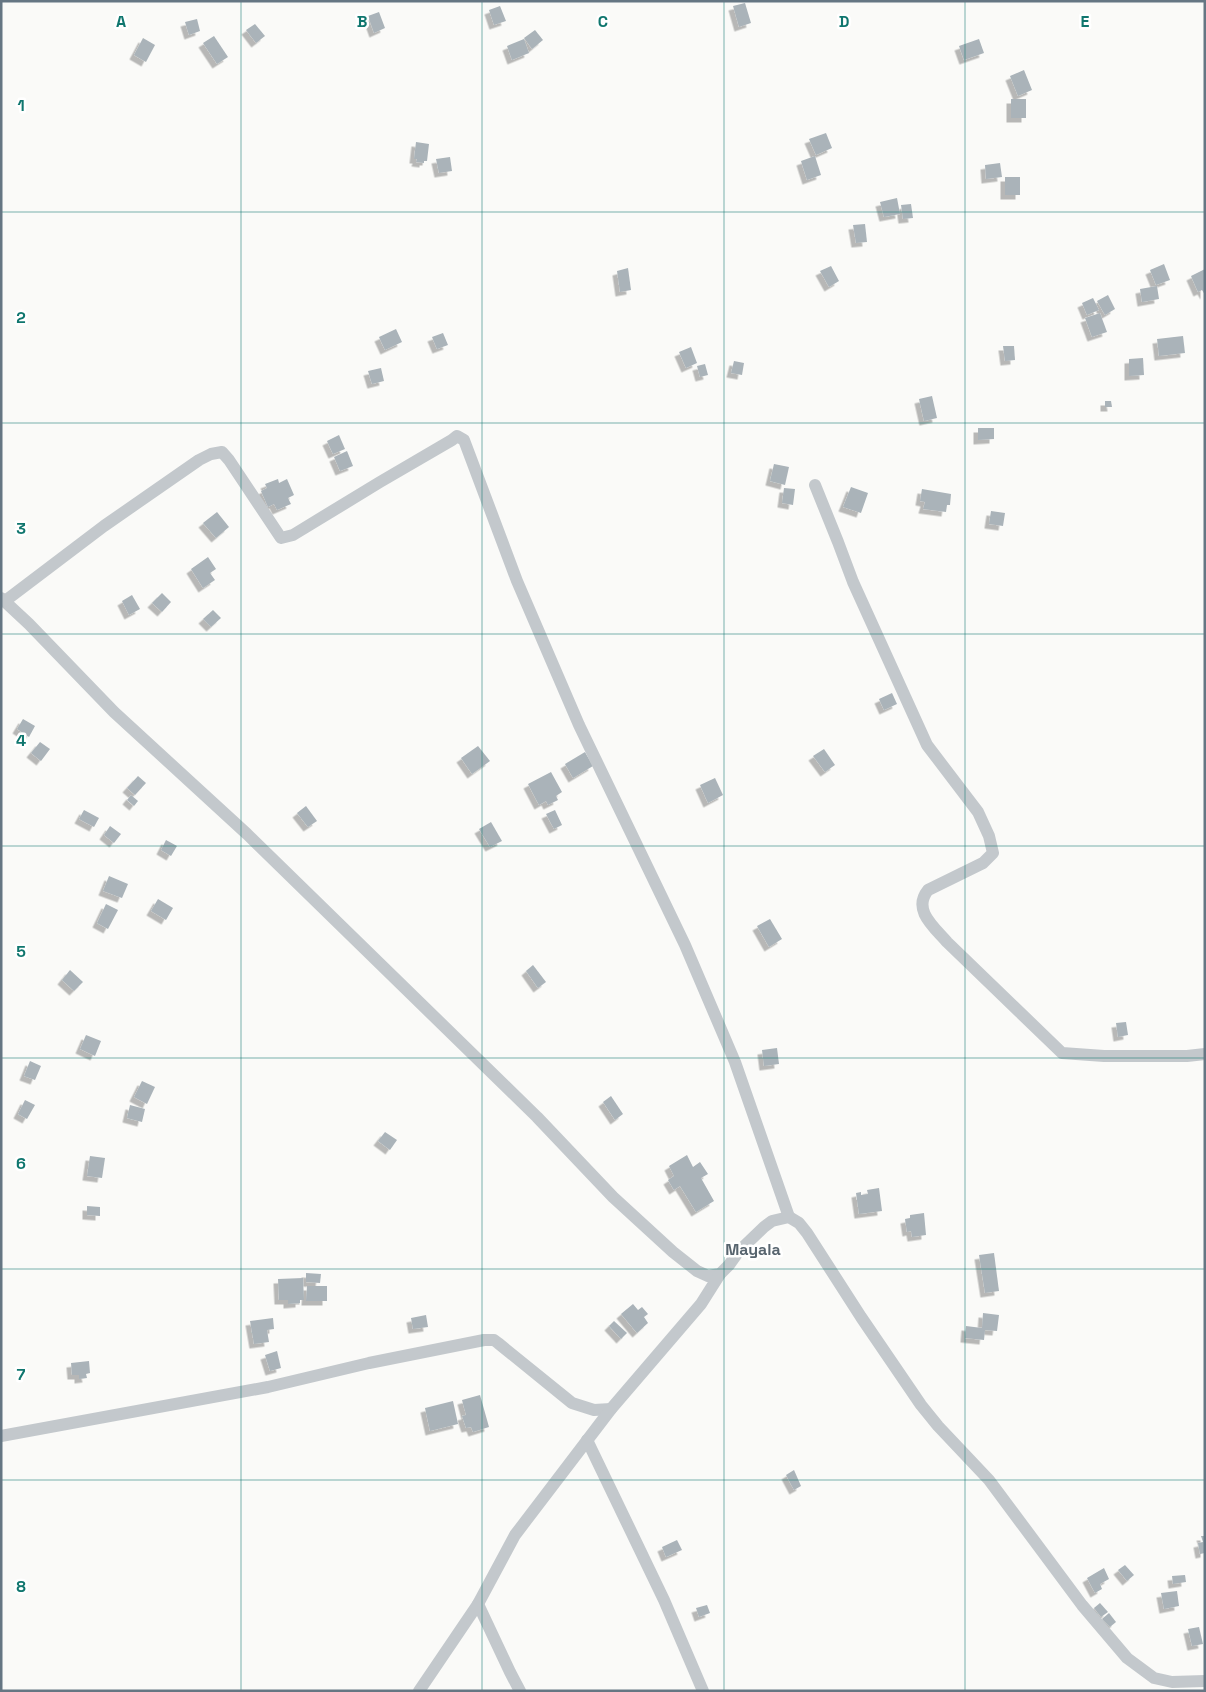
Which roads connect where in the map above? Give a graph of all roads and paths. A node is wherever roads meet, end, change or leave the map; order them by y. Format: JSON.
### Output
{"nodes":[{"id":1,"x":814,"y":485,"type":"dead end"},
{"id":2,"x":3,"y":600,"type":"edge"},
{"id":3,"x":1205,"y":1054,"type":"edge"},
{"id":4,"x":789,"y":1217,"type":"junction"},
{"id":5,"x":720,"y":1274,"type":"junction"},
{"id":6,"x":611,"y":1410,"type":"junction"},
{"id":7,"x":1,"y":1436,"type":"edge"},
{"id":8,"x":587,"y":1440,"type":"junction"},
{"id":9,"x":478,"y":1604,"type":"junction"},
{"id":10,"x":1205,"y":1681,"type":"edge"},
{"id":11,"x":419,"y":1691,"type":"edge"},
{"id":12,"x":520,"y":1691,"type":"edge"},
{"id":13,"x":702,"y":1691,"type":"edge"}],
"edges":[{"from":1,"to":3,"type":"street"},
{"from":2,"to":4,"type":"street"},
{"from":2,"to":5,"type":"street"},
{"from":4,"to":5,"type":"street"},
{"from":4,"to":10,"type":"street"},
{"from":5,"to":6,"type":"street"},
{"from":6,"to":7,"type":"street"},
{"from":6,"to":8,"type":"street"},
{"from":8,"to":9,"type":"street"},
{"from":8,"to":13,"type":"street"},
{"from":9,"to":11,"type":"street"},
{"from":9,"to":12,"type":"street"}]}
